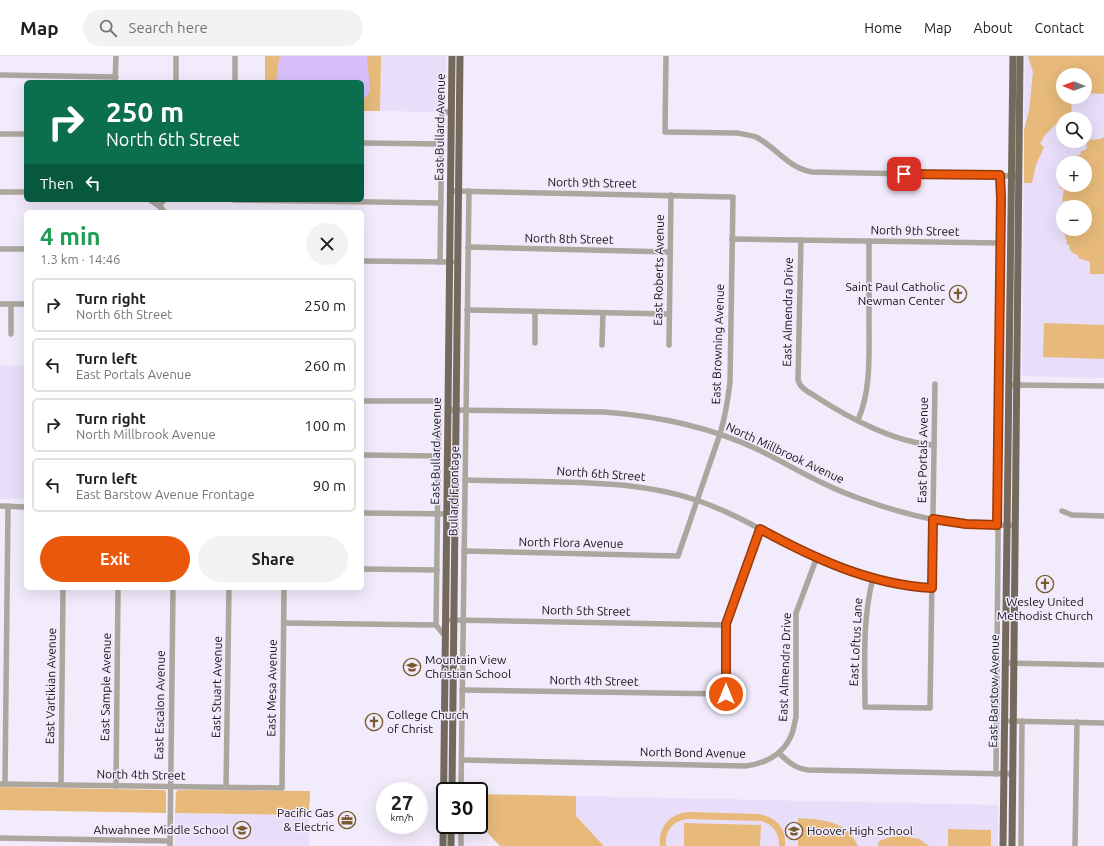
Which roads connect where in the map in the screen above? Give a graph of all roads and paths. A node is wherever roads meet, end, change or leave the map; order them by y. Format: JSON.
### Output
{"nodes":[{"id":1,"x":116,"y":56,"type":"edge"},
{"id":2,"x":176,"y":56,"type":"edge"},
{"id":3,"x":235,"y":56,"type":"edge"},
{"id":4,"x":452,"y":56,"type":"edge"},
{"id":5,"x":460,"y":56,"type":"edge"},
{"id":6,"x":666,"y":56,"type":"edge"},
{"id":7,"x":1012,"y":56,"type":"edge"},
{"id":8,"x":1020,"y":56,"type":"edge"},
{"id":9,"x":0,"y":75,"type":"edge"},
{"id":10,"x":116,"y":79,"type":"edge"},
{"id":11,"x":176,"y":80,"type":"edge"},
{"id":12,"x":235,"y":80,"type":"edge"},
{"id":13,"x":452,"y":112,"type":"junction"},
{"id":14,"x":0,"y":134,"type":"edge"},
{"id":15,"x":24,"y":134,"type":"edge"},
{"id":16,"x":364,"y":143,"type":"edge"},
{"id":17,"x":442,"y":144,"type":"junction"},
{"id":18,"x":1000,"y":175,"type":"junction"},
{"id":19,"x":1015,"y":176,"type":"junction"},
{"id":20,"x":450,"y":191,"type":"junction"},
{"id":21,"x":459,"y":191,"type":"junction"},
{"id":22,"x":468,"y":191,"type":"junction"},
{"id":23,"x":0,"y":192,"type":"edge"},
{"id":24,"x":24,"y":192,"type":"edge"},
{"id":25,"x":671,"y":195,"type":"junction"},
{"id":26,"x":733,"y":196,"type":"joint"},
{"id":27,"x":153,"y":202,"type":"edge"},
{"id":28,"x":162,"y":202,"type":"edge"},
{"id":29,"x":364,"y":202,"type":"edge"},
{"id":30,"x":441,"y":203,"type":"junction"},
{"id":31,"x":159,"y":206,"type":"junction"},
{"id":32,"x":163,"y":210,"type":"edge"},
{"id":33,"x":732,"y":239,"type":"junction"},
{"id":34,"x":800,"y":240,"type":"junction"},
{"id":35,"x":869,"y":242,"type":"junction"},
{"id":36,"x":1001,"y":243,"type":"junction"},
{"id":37,"x":468,"y":247,"type":"junction"},
{"id":38,"x":0,"y":249,"type":"edge"},
{"id":39,"x":24,"y":249,"type":"edge"},
{"id":40,"x":670,"y":252,"type":"junction"},
{"id":41,"x":364,"y":261,"type":"edge"},
{"id":42,"x":440,"y":262,"type":"junction"},
{"id":43,"x":449,"y":262,"type":"junction"},
{"id":44,"x":458,"y":262,"type":"junction"},
{"id":45,"x":0,"y":304,"type":"edge"},
{"id":46,"x":11,"y":304,"type":"junction"},
{"id":47,"x":24,"y":304,"type":"edge"},
{"id":48,"x":467,"y":310,"type":"junction"},
{"id":49,"x":535,"y":312,"type":"junction"},
{"id":50,"x":603,"y":313,"type":"junction"},
{"id":51,"x":669,"y":314,"type":"junction"},
{"id":52,"x":11,"y":334,"type":"dead end"},
{"id":53,"x":535,"y":343,"type":"dead end"},
{"id":54,"x":602,"y":345,"type":"dead end"},
{"id":55,"x":669,"y":345,"type":"dead end"},
{"id":56,"x":935,"y":384,"type":"dead end"},
{"id":57,"x":1013,"y":385,"type":"junction"},
{"id":58,"x":1104,"y":386,"type":"edge"},
{"id":59,"x":364,"y":401,"type":"edge"},
{"id":60,"x":448,"y":410,"type":"junction"},
{"id":61,"x":457,"y":410,"type":"junction"},
{"id":62,"x":466,"y":410,"type":"junction"},
{"id":63,"x":858,"y":420,"type":"junction"},
{"id":64,"x":720,"y":434,"type":"junction"},
{"id":65,"x":934,"y":445,"type":"junction"},
{"id":66,"x":364,"y":455,"type":"edge"},
{"id":67,"x":438,"y":456,"type":"junction"},
{"id":68,"x":465,"y":480,"type":"junction"},
{"id":69,"x":698,"y":500,"type":"junction"},
{"id":70,"x":0,"y":506,"type":"edge"},
{"id":71,"x":8,"y":506,"type":"junction"},
{"id":72,"x":24,"y":507,"type":"edge"},
{"id":73,"x":1062,"y":511,"type":"dead end"},
{"id":74,"x":364,"y":512,"type":"edge"},
{"id":75,"x":437,"y":514,"type":"junction"},
{"id":76,"x":447,"y":514,"type":"junction"},
{"id":77,"x":455,"y":514,"type":"junction"},
{"id":78,"x":1104,"y":516,"type":"edge"},
{"id":79,"x":933,"y":519,"type":"junction"},
{"id":80,"x":997,"y":525,"type":"junction"},
{"id":81,"x":1012,"y":526,"type":"junction"},
{"id":82,"x":760,"y":529,"type":"junction"},
{"id":83,"x":464,"y":551,"type":"junction"},
{"id":84,"x":678,"y":556,"type":"joint"},
{"id":85,"x":817,"y":557,"type":"junction"},
{"id":86,"x":364,"y":569,"type":"edge"},
{"id":87,"x":437,"y":570,"type":"junction"},
{"id":88,"x":874,"y":578,"type":"junction"},
{"id":89,"x":932,"y":588,"type":"junction"},
{"id":90,"x":63,"y":590,"type":"edge"},
{"id":91,"x":118,"y":590,"type":"edge"},
{"id":92,"x":173,"y":590,"type":"edge"},
{"id":93,"x":229,"y":590,"type":"edge"},
{"id":94,"x":284,"y":590,"type":"edge"},
{"id":95,"x":446,"y":620,"type":"junction"},
{"id":96,"x":454,"y":620,"type":"junction"},
{"id":97,"x":463,"y":620,"type":"junction"},
{"id":98,"x":284,"y":623,"type":"junction"},
{"id":99,"x":726,"y":624,"type":"junction"},
{"id":100,"x":436,"y":625,"type":"junction"},
{"id":101,"x":445,"y":636,"type":"junction"},
{"id":102,"x":1006,"y":663,"type":"junction"},
{"id":103,"x":1014,"y":663,"type":"junction"},
{"id":104,"x":1104,"y":665,"type":"edge"},
{"id":105,"x":462,"y":690,"type":"junction"},
{"id":106,"x":930,"y":708,"type":"joint"},
{"id":107,"x":1005,"y":721,"type":"junction"},
{"id":108,"x":1013,"y":721,"type":"junction"},
{"id":109,"x":1022,"y":721,"type":"junction"},
{"id":110,"x":1077,"y":722,"type":"junction"},
{"id":111,"x":1104,"y":723,"type":"edge"},
{"id":112,"x":444,"y":731,"type":"junction"},
{"id":113,"x":779,"y":753,"type":"junction"},
{"id":114,"x":462,"y":760,"type":"junction"},
{"id":115,"x":996,"y":774,"type":"junction"},
{"id":116,"x":1004,"y":774,"type":"junction"},
{"id":117,"x":1012,"y":774,"type":"junction"},
{"id":118,"x":452,"y":779,"type":"joint"},
{"id":119,"x":461,"y":782,"type":"edge"},
{"id":120,"x":2,"y":784,"type":"edge"},
{"id":121,"x":61,"y":785,"type":"junction"},
{"id":122,"x":116,"y":786,"type":"junction"},
{"id":123,"x":171,"y":787,"type":"junction"},
{"id":124,"x":226,"y":787,"type":"junction"},
{"id":125,"x":282,"y":788,"type":"joint"},
{"id":126,"x":451,"y":834,"type":"edge"},
{"id":127,"x":461,"y":834,"type":"edge"},
{"id":128,"x":0,"y":838,"type":"edge"},
{"id":129,"x":170,"y":844,"type":"edge"},
{"id":130,"x":443,"y":846,"type":"edge"},
{"id":131,"x":451,"y":846,"type":"edge"},
{"id":132,"x":461,"y":846,"type":"edge"},
{"id":133,"x":1003,"y":846,"type":"edge"},
{"id":134,"x":1012,"y":846,"type":"edge"},
{"id":135,"x":1021,"y":846,"type":"edge"},
{"id":136,"x":1075,"y":846,"type":"edge"}],
"edges":[{"from":1,"to":10,"type":"street"},
{"from":2,"to":11,"type":"street"},
{"from":3,"to":12,"type":"street"},
{"from":4,"to":13,"type":"main road","name":"East Bullard Avenue"},
{"from":5,"to":21,"type":"main road","name":"East Bullard Avenue"},
{"from":6,"to":18,"type":"street"},
{"from":7,"to":19,"type":"main road","name":"East Barstow Avenue"},
{"from":8,"to":19,"type":"main road","name":"East Barstow Avenue"},
{"from":9,"to":10,"type":"street"},
{"from":13,"to":17,"type":"street"},
{"from":13,"to":20,"type":"main road","name":"East Bullard Avenue"},
{"from":14,"to":15,"type":"street"},
{"from":16,"to":17,"type":"street"},
{"from":17,"to":30,"type":"street"},
{"from":18,"to":19,"type":"street"},
{"from":18,"to":36,"type":"street"},
{"from":19,"to":57,"type":"main road","name":"East Barstow Avenue"},
{"from":20,"to":21,"type":"street","name":"North 9th Street"},
{"from":20,"to":43,"type":"main road","name":"East Bullard Avenue"},
{"from":21,"to":22,"type":"street","name":"North 9th Street"},
{"from":21,"to":44,"type":"main road","name":"East Bullard Avenue"},
{"from":22,"to":25,"type":"street","name":"North 9th Street"},
{"from":22,"to":37,"type":"street","name":"Bullard Frontage"},
{"from":23,"to":24,"type":"street"},
{"from":25,"to":26,"type":"street","name":"North 9th Street"},
{"from":25,"to":40,"type":"street","name":"East Roberts Avenue"},
{"from":26,"to":33,"type":"street","name":"East Browning Avenue"},
{"from":27,"to":31,"type":"street"},
{"from":28,"to":31,"type":"street"},
{"from":29,"to":30,"type":"street"},
{"from":30,"to":42,"type":"street"},
{"from":31,"to":32,"type":"street"},
{"from":33,"to":34,"type":"street","name":"North 9th Street"},
{"from":33,"to":64,"type":"street","name":"East Browning Avenue"},
{"from":34,"to":35,"type":"street","name":"North 9th Street"},
{"from":34,"to":63,"type":"street","name":"East Almendra Drive"},
{"from":35,"to":36,"type":"street","name":"North 9th Street"},
{"from":35,"to":63,"type":"street"},
{"from":36,"to":80,"type":"street"},
{"from":37,"to":40,"type":"street","name":"North 8th Street"},
{"from":37,"to":48,"type":"street","name":"Bullard Frontage"},
{"from":38,"to":39,"type":"street"},
{"from":40,"to":51,"type":"street","name":"East Roberts Avenue"},
{"from":41,"to":42,"type":"street"},
{"from":42,"to":43,"type":"street"},
{"from":43,"to":44,"type":"street"},
{"from":43,"to":60,"type":"main road","name":"East Bullard Avenue"},
{"from":44,"to":61,"type":"main road","name":"East Bullard Avenue"},
{"from":45,"to":46,"type":"street"},
{"from":46,"to":47,"type":"street"},
{"from":46,"to":52,"type":"street"},
{"from":48,"to":49,"type":"street"},
{"from":48,"to":62,"type":"street","name":"Bullard Frontage"},
{"from":49,"to":50,"type":"street"},
{"from":49,"to":53,"type":"street"},
{"from":50,"to":51,"type":"street"},
{"from":50,"to":54,"type":"street"},
{"from":51,"to":55,"type":"street","name":"East Roberts Avenue"},
{"from":56,"to":65,"type":"street","name":"East Portals Avenue"},
{"from":57,"to":58,"type":"street"},
{"from":57,"to":81,"type":"main road","name":"East Barstow Avenue"},
{"from":59,"to":67,"type":"street"},
{"from":60,"to":61,"type":"street","name":"North Millbrook Avenue"},
{"from":60,"to":76,"type":"main road","name":"East Bullard Avenue"},
{"from":61,"to":62,"type":"street","name":"North Millbrook Avenue"},
{"from":61,"to":77,"type":"main road","name":"East Bullard Avenue"},
{"from":62,"to":64,"type":"street","name":"North Millbrook Avenue"},
{"from":62,"to":68,"type":"street","name":"Bullard Frontage"},
{"from":63,"to":65,"type":"street"},
{"from":64,"to":69,"type":"street","name":"East Browning Avenue"},
{"from":64,"to":79,"type":"street","name":"North Millbrook Avenue"},
{"from":65,"to":79,"type":"street","name":"East Portals Avenue"},
{"from":66,"to":67,"type":"street"},
{"from":67,"to":75,"type":"street"},
{"from":68,"to":69,"type":"street","name":"North 6th Street"},
{"from":68,"to":83,"type":"street","name":"Bullard Frontage"},
{"from":69,"to":82,"type":"street","name":"North 6th Street"},
{"from":69,"to":84,"type":"street","name":"East Browning Avenue"},
{"from":70,"to":71,"type":"street"},
{"from":71,"to":72,"type":"street"},
{"from":71,"to":120,"type":"street"},
{"from":73,"to":78,"type":"street"},
{"from":74,"to":75,"type":"street"},
{"from":75,"to":76,"type":"street"},
{"from":75,"to":87,"type":"street"},
{"from":76,"to":77,"type":"street"},
{"from":76,"to":95,"type":"main road","name":"East Bullard Avenue"},
{"from":77,"to":96,"type":"main road","name":"East Bullard Avenue"},
{"from":79,"to":80,"type":"street","name":"North Millbrook Avenue"},
{"from":79,"to":89,"type":"street","name":"East Portals Avenue"},
{"from":80,"to":81,"type":"street","name":"North Millbrook Avenue"},
{"from":80,"to":115,"type":"street"},
{"from":81,"to":102,"type":"main road","name":"East Barstow Avenue"},
{"from":81,"to":103,"type":"main road","name":"East Barstow Avenue"},
{"from":82,"to":85,"type":"street","name":"North 6th Street"},
{"from":82,"to":99,"type":"street"},
{"from":83,"to":84,"type":"street","name":"North Flora Avenue"},
{"from":83,"to":97,"type":"street","name":"Bullard Frontage"},
{"from":85,"to":88,"type":"street","name":"North 6th Street"},
{"from":85,"to":113,"type":"street","name":"East Almendra Drive"},
{"from":86,"to":87,"type":"street"},
{"from":87,"to":100,"type":"street"},
{"from":88,"to":89,"type":"street","name":"North 6th Street"},
{"from":88,"to":106,"type":"street","name":"East Loftus Lane"},
{"from":89,"to":106,"type":"street","name":"East Portals Avenue"},
{"from":90,"to":121,"type":"street","name":"East Vartikian Avenue"},
{"from":91,"to":122,"type":"street","name":"East Sample Avenue"},
{"from":92,"to":123,"type":"street","name":"East Escalon Avenue"},
{"from":93,"to":124,"type":"street","name":"East Stuart Avenue"},
{"from":94,"to":98,"type":"street","name":"East Mesa Avenue"},
{"from":95,"to":96,"type":"street","name":"North 5th Street"},
{"from":95,"to":101,"type":"main road","name":"East Bullard Avenue"},
{"from":96,"to":97,"type":"street","name":"North 5th Street"},
{"from":96,"to":118,"type":"main road","name":"East Bullard Avenue"},
{"from":97,"to":99,"type":"street","name":"North 5th Street"},
{"from":97,"to":105,"type":"street","name":"Bullard Frontage"},
{"from":98,"to":100,"type":"street"},
{"from":98,"to":125,"type":"street","name":"East Mesa Avenue"},
{"from":99,"to":105,"type":"street","name":"North 4th Street"},
{"from":100,"to":101,"type":"street"},
{"from":101,"to":112,"type":"main road","name":"East Bullard Avenue"},
{"from":102,"to":103,"type":"street"},
{"from":102,"to":107,"type":"main road","name":"East Barstow Avenue"},
{"from":103,"to":104,"type":"street"},
{"from":103,"to":108,"type":"main road","name":"East Barstow Avenue"},
{"from":105,"to":114,"type":"street","name":"Bullard Frontage"},
{"from":107,"to":108,"type":"street"},
{"from":107,"to":116,"type":"main road","name":"East Barstow Avenue"},
{"from":108,"to":109,"type":"street"},
{"from":108,"to":117,"type":"main road","name":"East Barstow Avenue"},
{"from":109,"to":110,"type":"street"},
{"from":109,"to":135,"type":"street"},
{"from":110,"to":111,"type":"street"},
{"from":110,"to":136,"type":"street"},
{"from":112,"to":118,"type":"main road"},
{"from":112,"to":130,"type":"main road","name":"East Bullard Avenue"},
{"from":113,"to":114,"type":"street","name":"North Bond Avenue"},
{"from":113,"to":115,"type":"street"},
{"from":114,"to":119,"type":"street","name":"Bullard Frontage"},
{"from":115,"to":116,"type":"street"},
{"from":116,"to":117,"type":"street"},
{"from":116,"to":133,"type":"main road","name":"East Barstow Avenue"},
{"from":117,"to":134,"type":"main road","name":"East Barstow Avenue"},
{"from":120,"to":121,"type":"street","name":"North 4th Street"},
{"from":121,"to":122,"type":"street","name":"North 4th Street"},
{"from":122,"to":123,"type":"street","name":"North 4th Street"},
{"from":123,"to":124,"type":"street","name":"North 4th Street"},
{"from":123,"to":129,"type":"street","name":"East Escalon Avenue"},
{"from":124,"to":125,"type":"street","name":"North 4th Street"},
{"from":126,"to":131,"type":"main road"},
{"from":127,"to":132,"type":"street"},
{"from":128,"to":129,"type":"street"}]}
